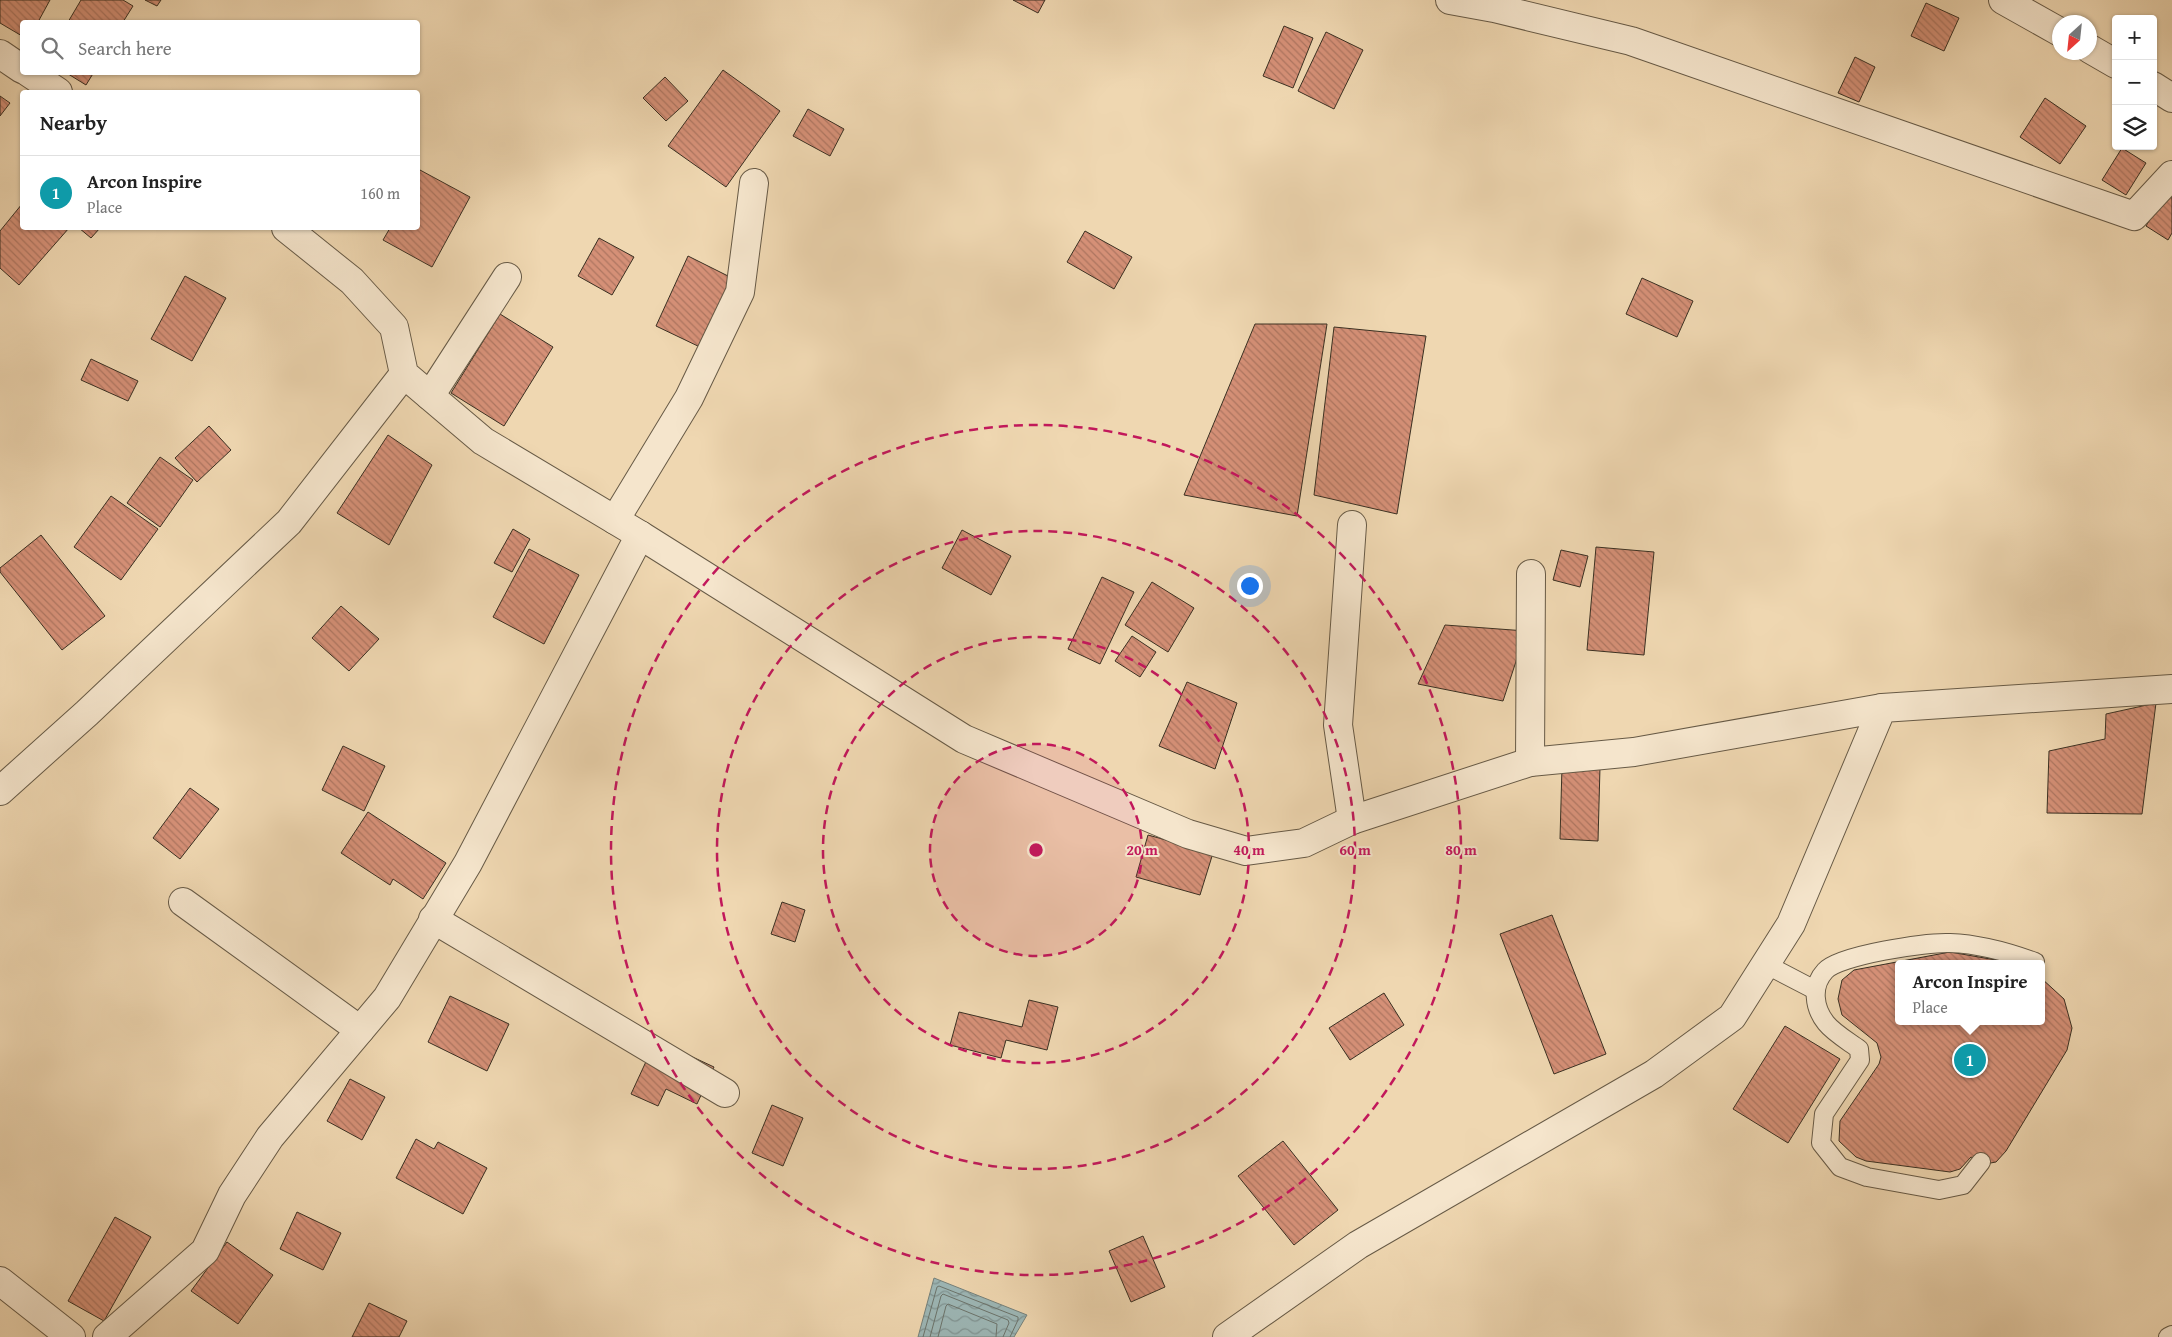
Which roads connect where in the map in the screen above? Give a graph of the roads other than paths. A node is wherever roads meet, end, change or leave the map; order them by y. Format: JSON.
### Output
{"nodes":[{"id":1,"x":1450,"y":0,"type":"edge"},
{"id":2,"x":2003,"y":0,"type":"edge"},
{"id":3,"x":2052,"y":28,"type":"edge"},
{"id":4,"x":2097,"y":53,"type":"edge"},
{"id":5,"x":0,"y":54,"type":"edge"},
{"id":6,"x":2112,"y":62,"type":"edge"},
{"id":7,"x":20,"y":68,"type":"edge"},
{"id":8,"x":32,"y":75,"type":"edge"},
{"id":9,"x":2157,"y":89,"type":"edge"},
{"id":10,"x":55,"y":90,"type":"edge"},
{"id":11,"x":2172,"y":98,"type":"edge"},
{"id":12,"x":2172,"y":176,"type":"edge"},
{"id":13,"x":754,"y":182,"type":"dead end"},
{"id":14,"x":289,"y":230,"type":"edge"},
{"id":15,"x":507,"y":277,"type":"dead end"},
{"id":16,"x":404,"y":374,"type":"junction"},
{"id":17,"x":430,"y":396,"type":"junction"},
{"id":18,"x":615,"y":520,"type":"junction"},
{"id":19,"x":1352,"y":525,"type":"dead end"},
{"id":20,"x":640,"y":535,"type":"junction"},
{"id":21,"x":1531,"y":574,"type":"dead end"},
{"id":22,"x":2172,"y":689,"type":"edge"},
{"id":23,"x":1882,"y":708,"type":"junction"},
{"id":24,"x":1530,"y":762,"type":"junction"},
{"id":25,"x":0,"y":791,"type":"edge"},
{"id":26,"x":1352,"y":820,"type":"junction"},
{"id":27,"x":183,"y":902,"type":"dead end"},
{"id":28,"x":433,"y":919,"type":"junction"},
{"id":29,"x":2029,"y":960,"type":"edge"},
{"id":30,"x":1765,"y":964,"type":"junction"},
{"id":31,"x":1815,"y":990,"type":"junction"},
{"id":32,"x":360,"y":1030,"type":"junction"},
{"id":33,"x":725,"y":1093,"type":"dead end"},
{"id":34,"x":1981,"y":1162,"type":"dead end"},
{"id":35,"x":0,"y":1281,"type":"edge"},
{"id":36,"x":2172,"y":1335,"type":"edge"},
{"id":37,"x":71,"y":1337,"type":"edge"},
{"id":38,"x":107,"y":1337,"type":"edge"},
{"id":39,"x":1227,"y":1337,"type":"edge"},
{"id":40,"x":2168,"y":1337,"type":"edge"}],
"edges":[{"from":1,"to":12,"type":"street"},
{"from":2,"to":3,"type":"street"},
{"from":4,"to":6,"type":"street"},
{"from":5,"to":7,"type":"street"},
{"from":8,"to":10,"type":"street"},
{"from":9,"to":11,"type":"street"},
{"from":13,"to":18,"type":"street"},
{"from":14,"to":16,"type":"street"},
{"from":15,"to":17,"type":"street"},
{"from":16,"to":17,"type":"street"},
{"from":16,"to":25,"type":"street"},
{"from":17,"to":18,"type":"street"},
{"from":18,"to":20,"type":"street"},
{"from":19,"to":26,"type":"street"},
{"from":20,"to":26,"type":"street"},
{"from":20,"to":28,"type":"street"},
{"from":21,"to":24,"type":"street"},
{"from":22,"to":23,"type":"street"},
{"from":23,"to":24,"type":"street"},
{"from":23,"to":30,"type":"street"},
{"from":24,"to":26,"type":"street"},
{"from":27,"to":32,"type":"street"},
{"from":28,"to":32,"type":"street"},
{"from":28,"to":33,"type":"street"},
{"from":29,"to":31,"type":"lane"},
{"from":30,"to":31,"type":"lane"},
{"from":30,"to":39,"type":"street"},
{"from":31,"to":34,"type":"lane"},
{"from":32,"to":38,"type":"street"},
{"from":35,"to":37,"type":"street"},
{"from":36,"to":40,"type":"lane"}]}
